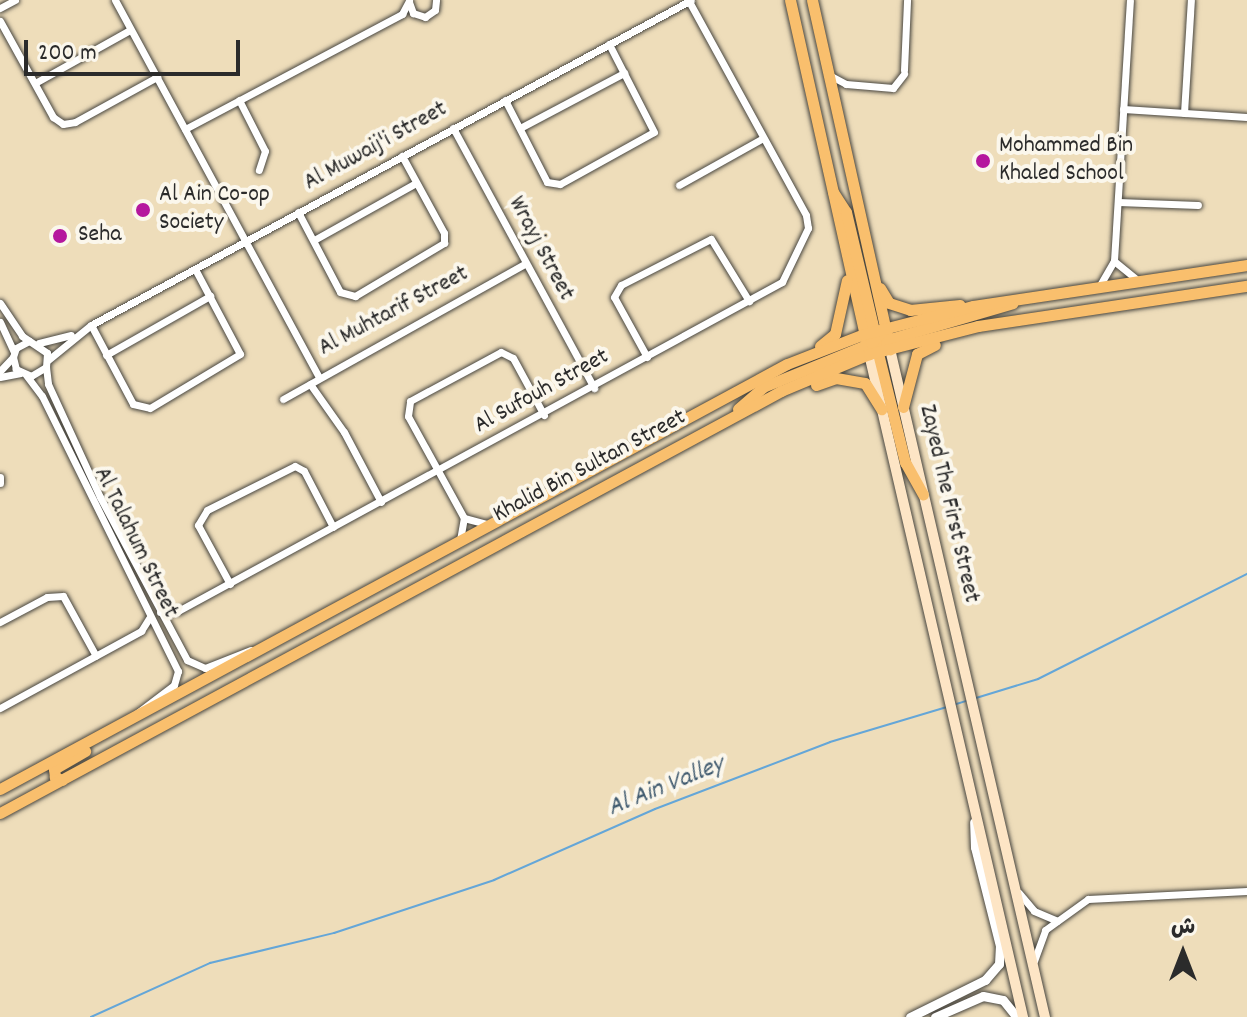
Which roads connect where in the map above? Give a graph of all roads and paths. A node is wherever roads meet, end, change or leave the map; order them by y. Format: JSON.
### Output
{"nodes":[{"id":1,"x":15,"y":0,"type":"edge"},
{"id":2,"x":115,"y":0,"type":"edge"},
{"id":3,"x":409,"y":0,"type":"edge"},
{"id":4,"x":690,"y":0,"type":"edge"},
{"id":5,"x":790,"y":0,"type":"edge"},
{"id":6,"x":812,"y":0,"type":"edge"},
{"id":7,"x":907,"y":0,"type":"edge"},
{"id":8,"x":1130,"y":0,"type":"edge"},
{"id":9,"x":1191,"y":0,"type":"edge"},
{"id":10,"x":437,"y":2,"type":"edge"},
{"id":11,"x":0,"y":8,"type":"edge"},
{"id":12,"x":402,"y":14,"type":"junction"},
{"id":13,"x":416,"y":16,"type":"junction"},
{"id":14,"x":0,"y":21,"type":"edge"},
{"id":15,"x":130,"y":30,"type":"junction"},
{"id":16,"x":609,"y":44,"type":"junction"},
{"id":17,"x":624,"y":73,"type":"junction"},
{"id":18,"x":831,"y":76,"type":"junction"},
{"id":19,"x":157,"y":77,"type":"junction"},
{"id":20,"x":35,"y":83,"type":"junction"},
{"id":21,"x":851,"y":84,"type":"junction"},
{"id":22,"x":239,"y":100,"type":"junction"},
{"id":23,"x":505,"y":100,"type":"junction"},
{"id":24,"x":836,"y":101,"type":"junction"},
{"id":25,"x":1123,"y":109,"type":"junction"},
{"id":26,"x":1184,"y":113,"type":"junction"},
{"id":27,"x":1247,"y":117,"type":"edge"},
{"id":28,"x":453,"y":128,"type":"junction"},
{"id":29,"x":520,"y":128,"type":"junction"},
{"id":30,"x":185,"y":129,"type":"junction"},
{"id":31,"x":763,"y":138,"type":"junction"},
{"id":32,"x":402,"y":156,"type":"junction"},
{"id":33,"x":259,"y":170,"type":"dead end"},
{"id":34,"x":416,"y":183,"type":"junction"},
{"id":35,"x":679,"y":185,"type":"dead end"},
{"id":36,"x":831,"y":190,"type":"junction"},
{"id":37,"x":1118,"y":202,"type":"junction"},
{"id":38,"x":1198,"y":205,"type":"dead end"},
{"id":39,"x":298,"y":212,"type":"junction"},
{"id":40,"x":314,"y":240,"type":"junction"},
{"id":41,"x":245,"y":241,"type":"junction"},
{"id":42,"x":869,"y":261,"type":"junction"},
{"id":43,"x":1114,"y":261,"type":"junction"},
{"id":44,"x":525,"y":264,"type":"junction"},
{"id":45,"x":1247,"y":265,"type":"edge"},
{"id":46,"x":848,"y":267,"type":"junction"},
{"id":47,"x":195,"y":269,"type":"junction"},
{"id":48,"x":1138,"y":280,"type":"junction"},
{"id":49,"x":1099,"y":286,"type":"junction"},
{"id":50,"x":1247,"y":286,"type":"edge"},
{"id":51,"x":1025,"y":295,"type":"junction"},
{"id":52,"x":210,"y":296,"type":"junction"},
{"id":53,"x":749,"y":301,"type":"junction"},
{"id":54,"x":0,"y":303,"type":"edge"},
{"id":55,"x":973,"y":306,"type":"junction"},
{"id":56,"x":0,"y":322,"type":"edge"},
{"id":57,"x":91,"y":325,"type":"junction"},
{"id":58,"x":978,"y":326,"type":"junction"},
{"id":59,"x":81,"y":332,"type":"junction"},
{"id":60,"x":29,"y":341,"type":"junction"},
{"id":61,"x":877,"y":342,"type":"junction"},
{"id":62,"x":39,"y":343,"type":"junction"},
{"id":63,"x":13,"y":354,"type":"junction"},
{"id":64,"x":106,"y":355,"type":"junction"},
{"id":65,"x":647,"y":357,"type":"junction"},
{"id":66,"x":47,"y":364,"type":"junction"},
{"id":67,"x":787,"y":364,"type":"junction"},
{"id":68,"x":0,"y":371,"type":"edge"},
{"id":69,"x":24,"y":374,"type":"junction"},
{"id":70,"x":318,"y":376,"type":"junction"},
{"id":71,"x":0,"y":377,"type":"edge"},
{"id":72,"x":310,"y":384,"type":"junction"},
{"id":73,"x":594,"y":388,"type":"junction"},
{"id":74,"x":781,"y":391,"type":"junction"},
{"id":75,"x":283,"y":399,"type":"dead end"},
{"id":76,"x":903,"y":407,"type":"junction"},
{"id":77,"x":881,"y":409,"type":"junction"},
{"id":78,"x":736,"y":413,"type":"junction"},
{"id":79,"x":544,"y":415,"type":"junction"},
{"id":80,"x":438,"y":471,"type":"junction"},
{"id":81,"x":0,"y":477,"type":"edge"},
{"id":82,"x":0,"y":483,"type":"edge"},
{"id":83,"x":923,"y":494,"type":"junction"},
{"id":84,"x":381,"y":502,"type":"junction"},
{"id":85,"x":464,"y":518,"type":"junction"},
{"id":86,"x":487,"y":524,"type":"junction"},
{"id":87,"x":333,"y":527,"type":"junction"},
{"id":88,"x":460,"y":540,"type":"junction"},
{"id":89,"x":230,"y":584,"type":"junction"},
{"id":90,"x":329,"y":609,"type":"junction"},
{"id":91,"x":178,"y":611,"type":"junction"},
{"id":92,"x":160,"y":612,"type":"junction"},
{"id":93,"x":149,"y":618,"type":"junction"},
{"id":94,"x":0,"y":622,"type":"edge"},
{"id":95,"x":169,"y":628,"type":"junction"},
{"id":96,"x":141,"y":631,"type":"junction"},
{"id":97,"x":157,"y":632,"type":"junction"},
{"id":98,"x":253,"y":650,"type":"junction"},
{"id":99,"x":96,"y":656,"type":"junction"},
{"id":100,"x":280,"y":660,"type":"junction"},
{"id":101,"x":0,"y":708,"type":"edge"},
{"id":102,"x":134,"y":716,"type":"junction"},
{"id":103,"x":119,"y":724,"type":"junction"},
{"id":104,"x":62,"y":780,"type":"junction"},
{"id":105,"x":0,"y":789,"type":"edge"},
{"id":106,"x":974,"y":806,"type":"junction"},
{"id":107,"x":0,"y":813,"type":"edge"},
{"id":108,"x":1016,"y":889,"type":"junction"},
{"id":109,"x":1247,"y":891,"type":"edge"},
{"id":110,"x":1057,"y":921,"type":"junction"},
{"id":111,"x":1033,"y":963,"type":"junction"},
{"id":112,"x":910,"y":1017,"type":"edge"},
{"id":113,"x":935,"y":1017,"type":"edge"},
{"id":114,"x":1020,"y":1017,"type":"edge"},
{"id":115,"x":1045,"y":1017,"type":"edge"}],
"edges":[{"from":1,"to":11,"type":"street"},
{"from":2,"to":15,"type":"street"},
{"from":3,"to":12,"type":"street"},
{"from":3,"to":13,"type":"street"},
{"from":4,"to":16,"type":"street","name":"Al Muwaij'i Street"},
{"from":4,"to":31,"type":"street","name":"Al Sufouh Street"},
{"from":5,"to":36,"type":"main road","name":"Zayed The First Street"},
{"from":6,"to":18,"type":"main road","name":"Zayed The First Street"},
{"from":7,"to":21,"type":"street"},
{"from":8,"to":25,"type":"street"},
{"from":9,"to":26,"type":"street"},
{"from":10,"to":13,"type":"street"},
{"from":12,"to":13,"type":"street"},
{"from":12,"to":22,"type":"street"},
{"from":14,"to":20,"type":"street"},
{"from":15,"to":19,"type":"street"},
{"from":15,"to":20,"type":"street"},
{"from":16,"to":17,"type":"street"},
{"from":16,"to":23,"type":"street","name":"Al Muwaij'i Street"},
{"from":17,"to":29,"type":"street"},
{"from":17,"to":29,"type":"street"},
{"from":18,"to":21,"type":"street"},
{"from":18,"to":24,"type":"main road","name":"Zayed The First Street"},
{"from":19,"to":20,"type":"street"},
{"from":19,"to":30,"type":"street"},
{"from":21,"to":24,"type":"street"},
{"from":22,"to":30,"type":"street"},
{"from":22,"to":33,"type":"street"},
{"from":23,"to":28,"type":"street","name":"Al Muwaij'i Street"},
{"from":23,"to":29,"type":"street"},
{"from":24,"to":42,"type":"main road","name":"Zayed The First Street"},
{"from":25,"to":26,"type":"street"},
{"from":25,"to":37,"type":"street"},
{"from":26,"to":27,"type":"street"},
{"from":28,"to":32,"type":"street","name":"Al Muwaij'i Street"},
{"from":28,"to":44,"type":"street","name":"Wrayj Street"},
{"from":30,"to":41,"type":"street"},
{"from":31,"to":35,"type":"street"},
{"from":31,"to":53,"type":"street","name":"Al Sufouh Street"},
{"from":32,"to":34,"type":"street"},
{"from":32,"to":39,"type":"street","name":"Al Muwaij'i Street"},
{"from":34,"to":40,"type":"street"},
{"from":34,"to":40,"type":"street"},
{"from":36,"to":46,"type":"main road","name":"Zayed The First Street"},
{"from":36,"to":61,"type":"main road"},
{"from":37,"to":38,"type":"street"},
{"from":37,"to":43,"type":"street"},
{"from":39,"to":40,"type":"street"},
{"from":39,"to":41,"type":"street","name":"Al Muwaij'i Street"},
{"from":41,"to":47,"type":"street","name":"Al Muwaij'i Street"},
{"from":41,"to":70,"type":"street"},
{"from":42,"to":55,"type":"main road"},
{"from":42,"to":61,"type":"main road","name":"Zayed The First Street"},
{"from":43,"to":48,"type":"street"},
{"from":43,"to":49,"type":"street"},
{"from":44,"to":70,"type":"street","name":"Al Muhtarif Street"},
{"from":44,"to":73,"type":"street","name":"Wrayj Street"},
{"from":45,"to":48,"type":"main road","name":"Khalid Bin Sultan Street"},
{"from":46,"to":61,"type":"main road","name":"Zayed The First Street"},
{"from":46,"to":67,"type":"main road"},
{"from":47,"to":52,"type":"street"},
{"from":47,"to":57,"type":"street","name":"Al Muwaij'i Street"},
{"from":48,"to":49,"type":"main road","name":"Khalid Bin Sultan Street"},
{"from":49,"to":51,"type":"main road","name":"Khalid Bin Sultan Street"},
{"from":50,"to":58,"type":"main road","name":"Khalid Bin Sultan Street"},
{"from":51,"to":55,"type":"main road","name":"Khalid Bin Sultan Street"},
{"from":51,"to":61,"type":"main road"},
{"from":52,"to":64,"type":"street"},
{"from":52,"to":64,"type":"street"},
{"from":53,"to":65,"type":"street","name":"Al Sufouh Street"},
{"from":53,"to":65,"type":"street"},
{"from":54,"to":60,"type":"street"},
{"from":55,"to":61,"type":"main road","name":"Khalid Bin Sultan Street"},
{"from":56,"to":63,"type":"street"},
{"from":57,"to":59,"type":"street","name":"Al Muwaij'i Street"},
{"from":57,"to":64,"type":"street"},
{"from":58,"to":61,"type":"main road","name":"Khalid Bin Sultan Street"},
{"from":58,"to":76,"type":"main road"},
{"from":59,"to":62,"type":"street","name":"Al Muwaij'i Street"},
{"from":59,"to":66,"type":"street","name":"Al Muwaij'i Street"},
{"from":60,"to":62,"type":"street"},
{"from":60,"to":63,"type":"street"},
{"from":61,"to":67,"type":"main road","name":"Khalid Bin Sultan Street"},
{"from":61,"to":74,"type":"main road","name":"Khalid Bin Sultan Street"},
{"from":61,"to":76,"type":"main road","name":"Zayed The First Street"},
{"from":61,"to":77,"type":"main road","name":"Zayed The First Street"},
{"from":61,"to":78,"type":"main road"},
{"from":61,"to":83,"type":"main road"},
{"from":62,"to":66,"type":"street","name":"Al Talahum Street"},
{"from":63,"to":68,"type":"street"},
{"from":63,"to":69,"type":"street","name":"Al Talahum Street"},
{"from":65,"to":73,"type":"street","name":"Al Sufouh Street"},
{"from":66,"to":69,"type":"street","name":"Al Muwaij'i Street"},
{"from":66,"to":92,"type":"street","name":"Al Talahum Street"},
{"from":67,"to":86,"type":"main road","name":"Khalid Bin Sultan Street"},
{"from":69,"to":71,"type":"street"},
{"from":69,"to":93,"type":"street","name":"Al Talahum Street"},
{"from":70,"to":72,"type":"street","name":"Al Muhtarif Street"},
{"from":72,"to":75,"type":"street","name":"Al Muhtarif Street"},
{"from":72,"to":84,"type":"street"},
{"from":73,"to":79,"type":"street","name":"Al Sufouh Street"},
{"from":74,"to":77,"type":"main road"},
{"from":74,"to":78,"type":"main road","name":"Khalid Bin Sultan Street"},
{"from":76,"to":83,"type":"main road","name":"Zayed The First Street"},
{"from":77,"to":106,"type":"main road","name":"Zayed The First Street"},
{"from":78,"to":100,"type":"main road","name":"Khalid Bin Sultan Street"},
{"from":79,"to":80,"type":"street","name":"Al Sufouh Street"},
{"from":79,"to":80,"type":"street"},
{"from":80,"to":84,"type":"street","name":"Al Sufouh Street"},
{"from":80,"to":85,"type":"street"},
{"from":81,"to":82,"type":"street"},
{"from":83,"to":108,"type":"main road","name":"Zayed The First Street"},
{"from":84,"to":87,"type":"street","name":"Al Sufouh Street"},
{"from":85,"to":86,"type":"street"},
{"from":85,"to":88,"type":"street"},
{"from":86,"to":88,"type":"main road","name":"Khalid Bin Sultan Street"},
{"from":87,"to":89,"type":"street","name":"Al Sufouh Street"},
{"from":87,"to":89,"type":"street"},
{"from":88,"to":90,"type":"main road","name":"Khalid Bin Sultan Street"},
{"from":89,"to":91,"type":"street","name":"Al Sufouh Street"},
{"from":90,"to":98,"type":"main road","name":"Khalid Bin Sultan Street"},
{"from":90,"to":100,"type":"main road"},
{"from":91,"to":92,"type":"street","name":"Al Sufouh Street"},
{"from":91,"to":95,"type":"street"},
{"from":92,"to":95,"type":"street","name":"Al Talahum Street"},
{"from":93,"to":96,"type":"street"},
{"from":93,"to":97,"type":"street","name":"Al Talahum Street"},
{"from":94,"to":99,"type":"street"},
{"from":95,"to":98,"type":"street","name":"Al Talahum Street"},
{"from":96,"to":97,"type":"street"},
{"from":96,"to":99,"type":"street"},
{"from":97,"to":102,"type":"street","name":"Al Talahum Street"},
{"from":98,"to":102,"type":"main road","name":"Khalid Bin Sultan Street"},
{"from":99,"to":101,"type":"street"},
{"from":100,"to":104,"type":"main road","name":"Khalid Bin Sultan Street"},
{"from":102,"to":103,"type":"main road","name":"Khalid Bin Sultan Street"},
{"from":103,"to":104,"type":"main road"},
{"from":103,"to":105,"type":"main road","name":"Khalid Bin Sultan Street"},
{"from":104,"to":107,"type":"main road","name":"Khalid Bin Sultan Street"},
{"from":106,"to":112,"type":"street"},
{"from":106,"to":114,"type":"main road","name":"Zayed The First Street"},
{"from":108,"to":110,"type":"street"},
{"from":108,"to":111,"type":"main road","name":"Zayed The First Street"},
{"from":109,"to":110,"type":"street"},
{"from":110,"to":111,"type":"street"},
{"from":111,"to":115,"type":"main road","name":"Zayed The First Street"},
{"from":113,"to":114,"type":"street"}]}
